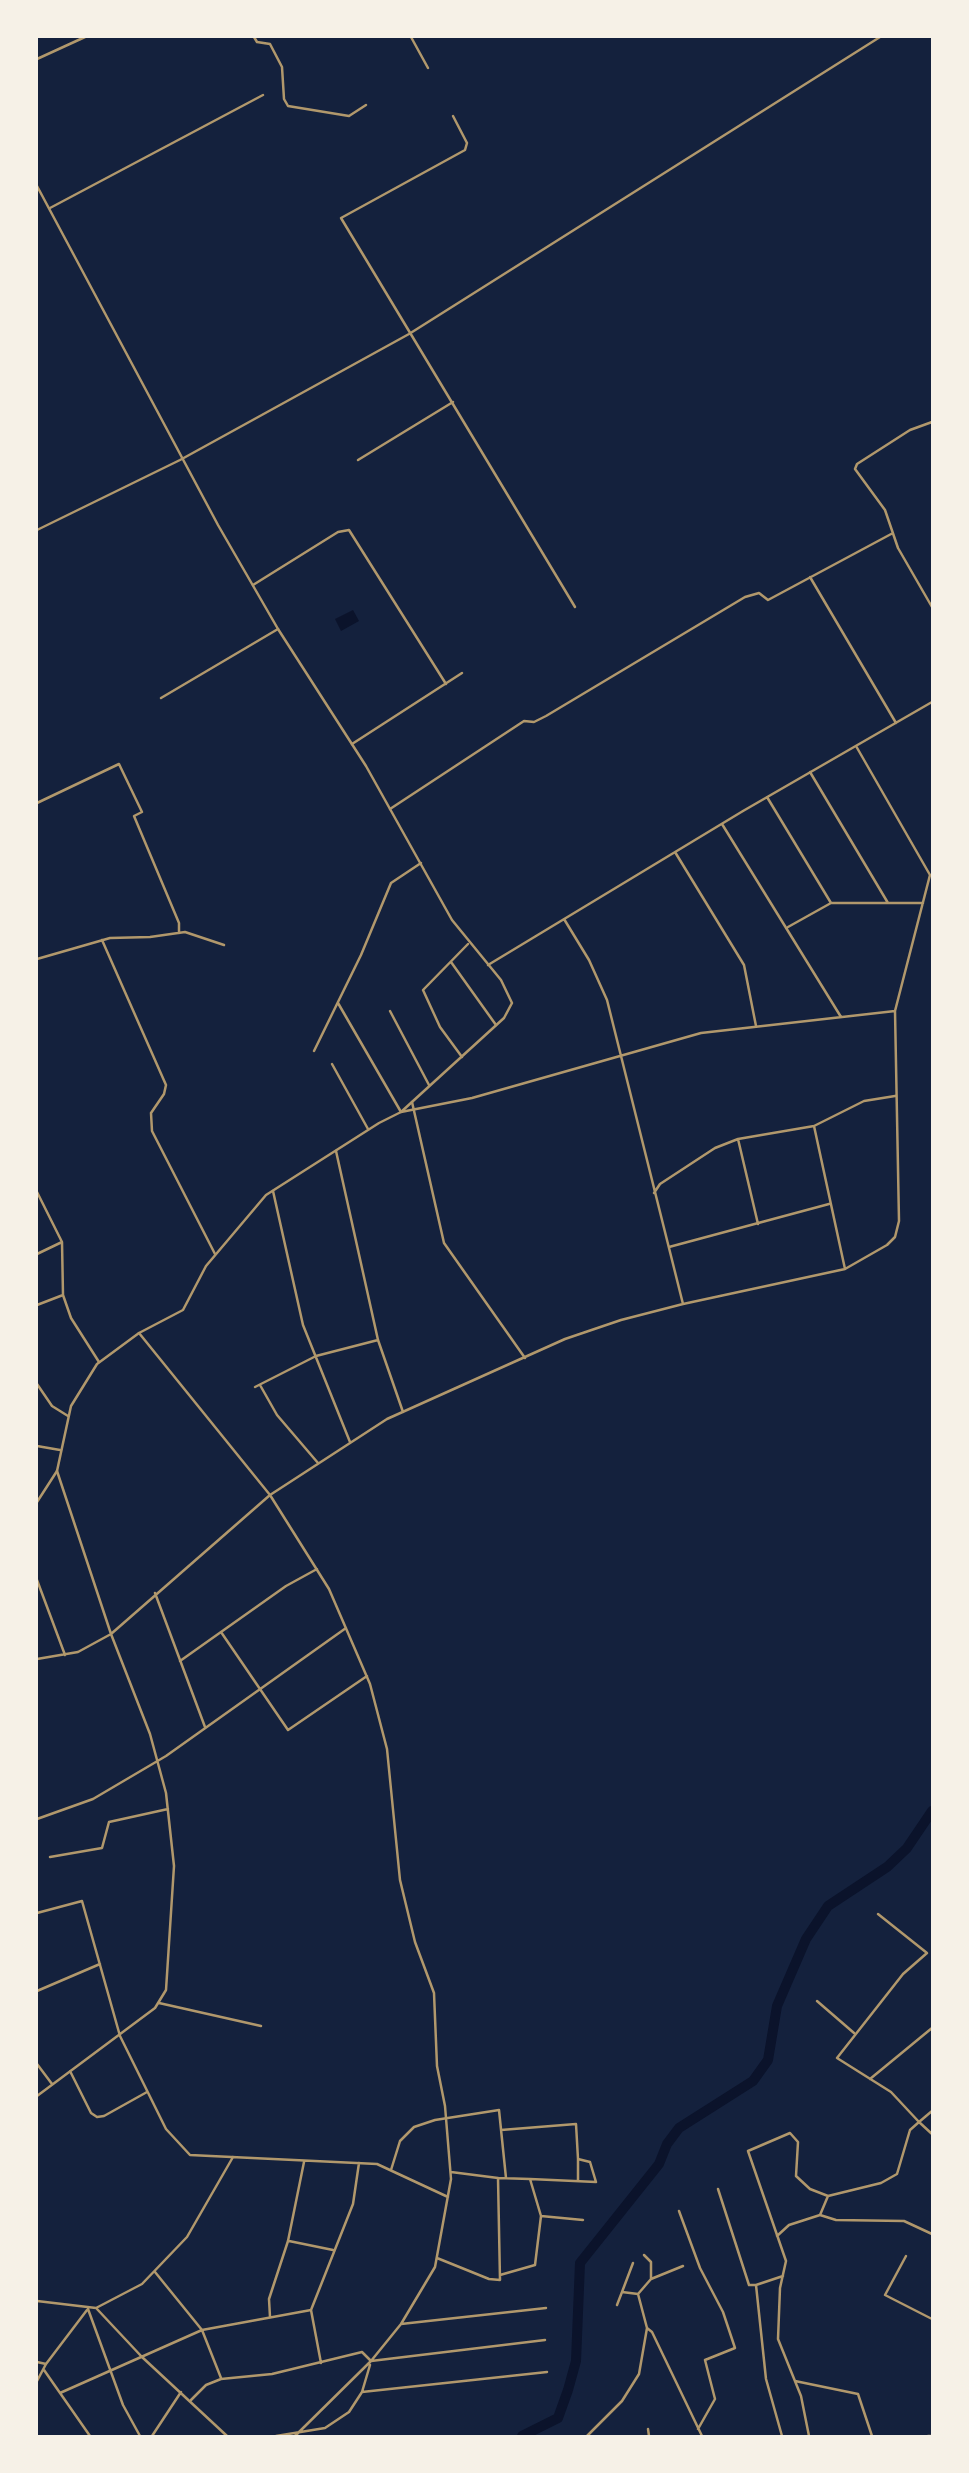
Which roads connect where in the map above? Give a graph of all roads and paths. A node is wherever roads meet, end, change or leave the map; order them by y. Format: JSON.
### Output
{"nodes":[{"id":1,"x":85,"y":37,"type":"edge"},
{"id":2,"x":254,"y":37,"type":"edge"},
{"id":3,"x":411,"y":37,"type":"edge"},
{"id":4,"x":880,"y":37,"type":"edge"},
{"id":5,"x":37,"y":59,"type":"edge"},
{"id":6,"x":428,"y":68,"type":"dead end"},
{"id":7,"x":263,"y":95,"type":"dead end"},
{"id":8,"x":366,"y":105,"type":"dead end"},
{"id":9,"x":453,"y":116,"type":"dead end"},
{"id":10,"x":37,"y":186,"type":"edge"},
{"id":11,"x":50,"y":208,"type":"junction"},
{"id":12,"x":409,"y":334,"type":"junction"},
{"id":13,"x":453,"y":402,"type":"junction"},
{"id":14,"x":932,"y":422,"type":"edge"},
{"id":15,"x":180,"y":460,"type":"junction"},
{"id":16,"x":358,"y":460,"type":"dead end"},
{"id":17,"x":37,"y":530,"type":"edge"},
{"id":18,"x":893,"y":533,"type":"junction"},
{"id":19,"x":810,"y":576,"type":"junction"},
{"id":20,"x":253,"y":585,"type":"junction"},
{"id":21,"x":575,"y":607,"type":"dead end"},
{"id":22,"x":932,"y":607,"type":"edge"},
{"id":23,"x":278,"y":629,"type":"junction"},
{"id":24,"x":462,"y":673,"type":"dead end"},
{"id":25,"x":446,"y":684,"type":"junction"},
{"id":26,"x":161,"y":698,"type":"dead end"},
{"id":27,"x":932,"y":702,"type":"edge"},
{"id":28,"x":896,"y":723,"type":"junction"},
{"id":29,"x":352,"y":744,"type":"junction"},
{"id":30,"x":856,"y":746,"type":"junction"},
{"id":31,"x":810,"y":772,"type":"junction"},
{"id":32,"x":767,"y":797,"type":"junction"},
{"id":33,"x":37,"y":803,"type":"edge"},
{"id":34,"x":390,"y":809,"type":"junction"},
{"id":35,"x":722,"y":824,"type":"junction"},
{"id":36,"x":675,"y":852,"type":"junction"},
{"id":37,"x":421,"y":863,"type":"junction"},
{"id":38,"x":831,"y":903,"type":"junction"},
{"id":39,"x":888,"y":903,"type":"junction"},
{"id":40,"x":923,"y":903,"type":"junction"},
{"id":41,"x":564,"y":919,"type":"junction"},
{"id":42,"x":787,"y":927,"type":"junction"},
{"id":43,"x":179,"y":933,"type":"junction"},
{"id":44,"x":102,"y":940,"type":"junction"},
{"id":45,"x":468,"y":944,"type":"junction"},
{"id":46,"x":224,"y":945,"type":"dead end"},
{"id":47,"x":37,"y":960,"type":"edge"},
{"id":48,"x":451,"y":962,"type":"junction"},
{"id":49,"x":488,"y":965,"type":"junction"},
{"id":50,"x":338,"y":1003,"type":"junction"},
{"id":51,"x":390,"y":1011,"type":"dead end"},
{"id":52,"x":895,"y":1011,"type":"junction"},
{"id":53,"x":841,"y":1017,"type":"junction"},
{"id":54,"x":496,"y":1025,"type":"junction"},
{"id":55,"x":756,"y":1026,"type":"junction"},
{"id":56,"x":314,"y":1051,"type":"dead end"},
{"id":57,"x":620,"y":1054,"type":"junction"},
{"id":58,"x":462,"y":1056,"type":"junction"},
{"id":59,"x":332,"y":1064,"type":"dead end"},
{"id":60,"x":430,"y":1087,"type":"junction"},
{"id":61,"x":895,"y":1096,"type":"junction"},
{"id":62,"x":412,"y":1102,"type":"junction"},
{"id":63,"x":415,"y":1111,"type":"junction"},
{"id":64,"x":401,"y":1112,"type":"junction"},
{"id":65,"x":814,"y":1126,"type":"junction"},
{"id":66,"x":368,"y":1129,"type":"junction"},
{"id":67,"x":738,"y":1139,"type":"junction"},
{"id":68,"x":336,"y":1151,"type":"junction"},
{"id":69,"x":273,"y":1190,"type":"junction"},
{"id":70,"x":37,"y":1192,"type":"edge"},
{"id":71,"x":654,"y":1194,"type":"junction"},
{"id":72,"x":829,"y":1204,"type":"junction"},
{"id":73,"x":758,"y":1224,"type":"junction"},
{"id":74,"x":62,"y":1242,"type":"junction"},
{"id":75,"x":669,"y":1247,"type":"junction"},
{"id":76,"x":37,"y":1254,"type":"edge"},
{"id":77,"x":215,"y":1254,"type":"junction"},
{"id":78,"x":845,"y":1269,"type":"junction"},
{"id":79,"x":63,"y":1295,"type":"junction"},
{"id":80,"x":683,"y":1304,"type":"junction"},
{"id":81,"x":37,"y":1305,"type":"edge"},
{"id":82,"x":139,"y":1333,"type":"junction"},
{"id":83,"x":379,"y":1339,"type":"junction"},
{"id":84,"x":316,"y":1356,"type":"junction"},
{"id":85,"x":525,"y":1359,"type":"junction"},
{"id":86,"x":99,"y":1362,"type":"junction"},
{"id":87,"x":37,"y":1384,"type":"edge"},
{"id":88,"x":403,"y":1412,"type":"junction"},
{"id":89,"x":68,"y":1416,"type":"junction"},
{"id":90,"x":350,"y":1442,"type":"junction"},
{"id":91,"x":37,"y":1446,"type":"edge"},
{"id":92,"x":60,"y":1450,"type":"junction"},
{"id":93,"x":318,"y":1463,"type":"junction"},
{"id":94,"x":57,"y":1471,"type":"junction"},
{"id":95,"x":270,"y":1495,"type":"junction"},
{"id":96,"x":37,"y":1502,"type":"edge"},
{"id":97,"x":317,"y":1569,"type":"junction"},
{"id":98,"x":37,"y":1580,"type":"edge"},
{"id":99,"x":38,"y":1588,"type":"edge"},
{"id":100,"x":155,"y":1593,"type":"junction"},
{"id":101,"x":346,"y":1629,"type":"junction"},
{"id":102,"x":221,"y":1632,"type":"junction"},
{"id":103,"x":111,"y":1634,"type":"junction"},
{"id":104,"x":65,"y":1655,"type":"junction"},
{"id":105,"x":37,"y":1659,"type":"edge"},
{"id":106,"x":180,"y":1661,"type":"junction"},
{"id":107,"x":367,"y":1676,"type":"junction"},
{"id":108,"x":260,"y":1690,"type":"junction"},
{"id":109,"x":205,"y":1727,"type":"junction"},
{"id":110,"x":158,"y":1761,"type":"junction"},
{"id":111,"x":168,"y":1809,"type":"junction"},
{"id":112,"x":37,"y":1819,"type":"edge"},
{"id":113,"x":50,"y":1857,"type":"dead end"},
{"id":114,"x":37,"y":1913,"type":"edge"},
{"id":115,"x":878,"y":1914,"type":"dead end"},
{"id":116,"x":927,"y":1953,"type":"junction"},
{"id":117,"x":932,"y":1959,"type":"edge"},
{"id":118,"x":100,"y":1964,"type":"junction"},
{"id":119,"x":37,"y":1991,"type":"edge"},
{"id":120,"x":817,"y":2001,"type":"dead end"},
{"id":121,"x":159,"y":2003,"type":"junction"},
{"id":122,"x":261,"y":2026,"type":"dead end"},
{"id":123,"x":932,"y":2028,"type":"edge"},
{"id":124,"x":854,"y":2033,"type":"junction"},
{"id":125,"x":120,"y":2036,"type":"junction"},
{"id":126,"x":37,"y":2064,"type":"edge"},
{"id":127,"x":70,"y":2071,"type":"junction"},
{"id":128,"x":870,"y":2078,"type":"junction"},
{"id":129,"x":52,"y":2084,"type":"junction"},
{"id":130,"x":148,"y":2091,"type":"junction"},
{"id":131,"x":37,"y":2095,"type":"edge"},
{"id":132,"x":932,"y":2111,"type":"edge"},
{"id":133,"x":446,"y":2120,"type":"junction"},
{"id":134,"x":919,"y":2122,"type":"junction"},
{"id":135,"x":501,"y":2130,"type":"junction"},
{"id":136,"x":932,"y":2134,"type":"edge"},
{"id":137,"x":233,"y":2157,"type":"junction"},
{"id":138,"x":578,"y":2159,"type":"junction"},
{"id":139,"x":305,"y":2160,"type":"junction"},
{"id":140,"x":359,"y":2163,"type":"junction"},
{"id":141,"x":391,"y":2171,"type":"junction"},
{"id":142,"x":450,"y":2172,"type":"junction"},
{"id":143,"x":498,"y":2178,"type":"junction"},
{"id":144,"x":506,"y":2178,"type":"junction"},
{"id":145,"x":530,"y":2179,"type":"junction"},
{"id":146,"x":578,"y":2181,"type":"junction"},
{"id":147,"x":718,"y":2189,"type":"dead end"},
{"id":148,"x":828,"y":2196,"type":"junction"},
{"id":149,"x":448,"y":2197,"type":"junction"},
{"id":150,"x":679,"y":2211,"type":"dead end"},
{"id":151,"x":820,"y":2215,"type":"junction"},
{"id":152,"x":541,"y":2216,"type":"junction"},
{"id":153,"x":583,"y":2220,"type":"dead end"},
{"id":154,"x":932,"y":2234,"type":"edge"},
{"id":155,"x":777,"y":2236,"type":"junction"},
{"id":156,"x":288,"y":2241,"type":"junction"},
{"id":157,"x":333,"y":2250,"type":"junction"},
{"id":158,"x":644,"y":2255,"type":"dead end"},
{"id":159,"x":906,"y":2256,"type":"dead end"},
{"id":160,"x":437,"y":2258,"type":"junction"},
{"id":161,"x":633,"y":2263,"type":"dead end"},
{"id":162,"x":683,"y":2266,"type":"dead end"},
{"id":163,"x":155,"y":2273,"type":"junction"},
{"id":164,"x":500,"y":2275,"type":"junction"},
{"id":165,"x":783,"y":2276,"type":"junction"},
{"id":166,"x":651,"y":2279,"type":"junction"},
{"id":167,"x":756,"y":2285,"type":"junction"},
{"id":168,"x":622,"y":2292,"type":"junction"},
{"id":169,"x":638,"y":2294,"type":"junction"},
{"id":170,"x":37,"y":2301,"type":"edge"},
{"id":171,"x":617,"y":2305,"type":"dead end"},
{"id":172,"x":96,"y":2308,"type":"junction"},
{"id":173,"x":546,"y":2308,"type":"dead end"},
{"id":174,"x":88,"y":2309,"type":"junction"},
{"id":175,"x":312,"y":2310,"type":"junction"},
{"id":176,"x":270,"y":2318,"type":"junction"},
{"id":177,"x":932,"y":2319,"type":"edge"},
{"id":178,"x":401,"y":2324,"type":"junction"},
{"id":179,"x":647,"y":2328,"type":"junction"},
{"id":180,"x":202,"y":2330,"type":"junction"},
{"id":181,"x":545,"y":2340,"type":"dead end"},
{"id":182,"x":142,"y":2357,"type":"junction"},
{"id":183,"x":371,"y":2361,"type":"junction"},
{"id":184,"x":37,"y":2362,"type":"edge"},
{"id":185,"x":321,"y":2363,"type":"junction"},
{"id":186,"x":45,"y":2367,"type":"junction"},
{"id":187,"x":110,"y":2369,"type":"junction"},
{"id":188,"x":547,"y":2372,"type":"dead end"},
{"id":189,"x":221,"y":2379,"type":"junction"},
{"id":190,"x":37,"y":2381,"type":"edge"},
{"id":191,"x":795,"y":2381,"type":"junction"},
{"id":192,"x":182,"y":2392,"type":"junction"},
{"id":193,"x":362,"y":2392,"type":"junction"},
{"id":194,"x":60,"y":2393,"type":"junction"},
{"id":195,"x":191,"y":2400,"type":"junction"},
{"id":196,"x":325,"y":2428,"type":"junction"},
{"id":197,"x":648,"y":2429,"type":"dead end"},
{"id":198,"x":698,"y":2429,"type":"junction"},
{"id":199,"x":90,"y":2436,"type":"edge"},
{"id":200,"x":140,"y":2436,"type":"edge"},
{"id":201,"x":152,"y":2436,"type":"edge"},
{"id":202,"x":227,"y":2436,"type":"edge"},
{"id":203,"x":276,"y":2436,"type":"edge"},
{"id":204,"x":296,"y":2436,"type":"edge"},
{"id":205,"x":326,"y":2436,"type":"edge"},
{"id":206,"x":587,"y":2436,"type":"edge"},
{"id":207,"x":649,"y":2436,"type":"edge"},
{"id":208,"x":702,"y":2436,"type":"edge"},
{"id":209,"x":782,"y":2436,"type":"edge"},
{"id":210,"x":809,"y":2436,"type":"edge"},
{"id":211,"x":872,"y":2436,"type":"edge"}],
"edges":[{"from":1,"to":5,"type":"street"},
{"from":2,"to":8,"type":"street"},
{"from":3,"to":6,"type":"street"},
{"from":4,"to":12,"type":"street"},
{"from":7,"to":11,"type":"street"},
{"from":9,"to":12,"type":"street"},
{"from":10,"to":11,"type":"street"},
{"from":11,"to":15,"type":"street"},
{"from":12,"to":13,"type":"street"},
{"from":12,"to":15,"type":"street"},
{"from":13,"to":16,"type":"street"},
{"from":13,"to":21,"type":"street"},
{"from":14,"to":18,"type":"street"},
{"from":15,"to":17,"type":"street"},
{"from":15,"to":20,"type":"street"},
{"from":18,"to":19,"type":"street"},
{"from":18,"to":22,"type":"street"},
{"from":19,"to":28,"type":"street"},
{"from":19,"to":34,"type":"street"},
{"from":20,"to":23,"type":"street"},
{"from":20,"to":25,"type":"street"},
{"from":23,"to":26,"type":"street"},
{"from":23,"to":29,"type":"street"},
{"from":24,"to":25,"type":"street"},
{"from":25,"to":29,"type":"street"},
{"from":27,"to":28,"type":"street"},
{"from":28,"to":30,"type":"street"},
{"from":29,"to":34,"type":"street"},
{"from":30,"to":31,"type":"street"},
{"from":30,"to":40,"type":"street"},
{"from":31,"to":32,"type":"street"},
{"from":31,"to":39,"type":"street"},
{"from":32,"to":35,"type":"street"},
{"from":32,"to":38,"type":"street"},
{"from":33,"to":43,"type":"street"},
{"from":34,"to":37,"type":"street"},
{"from":35,"to":36,"type":"street"},
{"from":35,"to":42,"type":"street"},
{"from":36,"to":41,"type":"street"},
{"from":36,"to":55,"type":"street"},
{"from":37,"to":45,"type":"street"},
{"from":37,"to":50,"type":"street"},
{"from":38,"to":39,"type":"street"},
{"from":38,"to":42,"type":"street"},
{"from":39,"to":40,"type":"street"},
{"from":40,"to":52,"type":"street"},
{"from":41,"to":49,"type":"street"},
{"from":41,"to":57,"type":"street"},
{"from":42,"to":53,"type":"street"},
{"from":43,"to":44,"type":"street"},
{"from":43,"to":46,"type":"street"},
{"from":44,"to":47,"type":"street"},
{"from":44,"to":77,"type":"street"},
{"from":45,"to":48,"type":"street"},
{"from":45,"to":49,"type":"street"},
{"from":48,"to":54,"type":"street"},
{"from":48,"to":58,"type":"street"},
{"from":49,"to":54,"type":"street"},
{"from":50,"to":56,"type":"street"},
{"from":50,"to":64,"type":"street"},
{"from":51,"to":60,"type":"street"},
{"from":52,"to":53,"type":"street"},
{"from":52,"to":61,"type":"street"},
{"from":53,"to":55,"type":"street"},
{"from":54,"to":58,"type":"street"},
{"from":55,"to":57,"type":"street"},
{"from":57,"to":63,"type":"street"},
{"from":57,"to":71,"type":"street"},
{"from":58,"to":60,"type":"street"},
{"from":59,"to":66,"type":"street"},
{"from":60,"to":62,"type":"street"},
{"from":61,"to":65,"type":"street"},
{"from":61,"to":78,"type":"street"},
{"from":62,"to":63,"type":"street"},
{"from":62,"to":64,"type":"street"},
{"from":63,"to":64,"type":"street"},
{"from":63,"to":85,"type":"street"},
{"from":64,"to":66,"type":"street"},
{"from":65,"to":67,"type":"street"},
{"from":65,"to":72,"type":"street"},
{"from":66,"to":68,"type":"street"},
{"from":67,"to":71,"type":"street"},
{"from":67,"to":73,"type":"street"},
{"from":68,"to":69,"type":"street"},
{"from":68,"to":83,"type":"street"},
{"from":69,"to":77,"type":"street"},
{"from":69,"to":84,"type":"street"},
{"from":70,"to":74,"type":"street"},
{"from":71,"to":75,"type":"street"},
{"from":72,"to":73,"type":"street"},
{"from":72,"to":78,"type":"street"},
{"from":73,"to":75,"type":"street"},
{"from":74,"to":76,"type":"street"},
{"from":74,"to":79,"type":"street"},
{"from":75,"to":80,"type":"street"},
{"from":77,"to":82,"type":"street"},
{"from":78,"to":80,"type":"street"},
{"from":79,"to":81,"type":"street"},
{"from":79,"to":86,"type":"street"},
{"from":80,"to":85,"type":"street"},
{"from":82,"to":86,"type":"street"},
{"from":82,"to":95,"type":"street"},
{"from":83,"to":84,"type":"street"},
{"from":83,"to":88,"type":"street"},
{"from":84,"to":90,"type":"street"},
{"from":84,"to":93,"type":"street"},
{"from":85,"to":88,"type":"street"},
{"from":86,"to":89,"type":"street"},
{"from":87,"to":89,"type":"street"},
{"from":88,"to":90,"type":"street"},
{"from":89,"to":92,"type":"street"},
{"from":90,"to":93,"type":"street"},
{"from":91,"to":92,"type":"street"},
{"from":92,"to":94,"type":"street"},
{"from":93,"to":95,"type":"street"},
{"from":94,"to":96,"type":"street"},
{"from":94,"to":103,"type":"street"},
{"from":95,"to":97,"type":"street"},
{"from":95,"to":100,"type":"street"},
{"from":97,"to":101,"type":"street"},
{"from":97,"to":102,"type":"street"},
{"from":98,"to":99,"type":"street"},
{"from":99,"to":104,"type":"street"},
{"from":100,"to":103,"type":"street"},
{"from":100,"to":106,"type":"street"},
{"from":101,"to":107,"type":"street"},
{"from":101,"to":108,"type":"street"},
{"from":102,"to":106,"type":"street"},
{"from":102,"to":108,"type":"street"},
{"from":103,"to":104,"type":"street"},
{"from":103,"to":110,"type":"street"},
{"from":104,"to":105,"type":"street"},
{"from":106,"to":109,"type":"street"},
{"from":107,"to":108,"type":"street"},
{"from":107,"to":133,"type":"street"},
{"from":108,"to":109,"type":"street"},
{"from":109,"to":110,"type":"street"},
{"from":110,"to":111,"type":"street"},
{"from":110,"to":112,"type":"street"},
{"from":111,"to":113,"type":"street"},
{"from":111,"to":121,"type":"street"},
{"from":114,"to":118,"type":"street"},
{"from":115,"to":116,"type":"street"},
{"from":116,"to":117,"type":"street"},
{"from":116,"to":124,"type":"street"},
{"from":118,"to":119,"type":"street"},
{"from":118,"to":125,"type":"street"},
{"from":120,"to":124,"type":"street"},
{"from":121,"to":122,"type":"street"},
{"from":121,"to":125,"type":"street"},
{"from":123,"to":128,"type":"street"},
{"from":124,"to":128,"type":"street"},
{"from":125,"to":127,"type":"street"},
{"from":125,"to":130,"type":"street"},
{"from":126,"to":129,"type":"street"},
{"from":127,"to":129,"type":"street"},
{"from":127,"to":130,"type":"street"},
{"from":128,"to":134,"type":"street"},
{"from":129,"to":131,"type":"street"},
{"from":130,"to":137,"type":"street"},
{"from":132,"to":134,"type":"street"},
{"from":133,"to":135,"type":"street"},
{"from":133,"to":141,"type":"street"},
{"from":133,"to":142,"type":"street"},
{"from":134,"to":136,"type":"street"},
{"from":134,"to":148,"type":"street"},
{"from":135,"to":138,"type":"street"},
{"from":135,"to":144,"type":"street"},
{"from":137,"to":139,"type":"street"},
{"from":137,"to":163,"type":"street"},
{"from":138,"to":146,"type":"street"},
{"from":138,"to":146,"type":"street"},
{"from":139,"to":140,"type":"street"},
{"from":139,"to":156,"type":"street"},
{"from":140,"to":141,"type":"street"},
{"from":140,"to":157,"type":"street"},
{"from":141,"to":149,"type":"street"},
{"from":142,"to":143,"type":"street"},
{"from":142,"to":149,"type":"street"},
{"from":143,"to":144,"type":"street"},
{"from":143,"to":164,"type":"street"},
{"from":144,"to":145,"type":"street"},
{"from":145,"to":146,"type":"street"},
{"from":145,"to":152,"type":"street"},
{"from":147,"to":167,"type":"street"},
{"from":148,"to":151,"type":"street"},
{"from":148,"to":155,"type":"street"},
{"from":149,"to":160,"type":"street"},
{"from":150,"to":198,"type":"street"},
{"from":151,"to":154,"type":"street"},
{"from":151,"to":155,"type":"street"},
{"from":152,"to":153,"type":"street"},
{"from":152,"to":164,"type":"street"},
{"from":155,"to":165,"type":"street"},
{"from":156,"to":157,"type":"street"},
{"from":156,"to":176,"type":"street"},
{"from":157,"to":175,"type":"street"},
{"from":158,"to":166,"type":"street"},
{"from":159,"to":177,"type":"street"},
{"from":160,"to":164,"type":"street"},
{"from":160,"to":178,"type":"street"},
{"from":161,"to":168,"type":"street"},
{"from":162,"to":166,"type":"street"},
{"from":163,"to":172,"type":"street"},
{"from":163,"to":180,"type":"street"},
{"from":165,"to":167,"type":"street"},
{"from":165,"to":191,"type":"street"},
{"from":166,"to":169,"type":"street"},
{"from":167,"to":209,"type":"street"},
{"from":168,"to":169,"type":"street"},
{"from":168,"to":171,"type":"street"},
{"from":169,"to":179,"type":"street"},
{"from":170,"to":174,"type":"street"},
{"from":172,"to":174,"type":"street"},
{"from":172,"to":182,"type":"street"},
{"from":173,"to":178,"type":"street"},
{"from":174,"to":186,"type":"street"},
{"from":174,"to":187,"type":"street"},
{"from":175,"to":176,"type":"street"},
{"from":175,"to":185,"type":"street"},
{"from":176,"to":180,"type":"street"},
{"from":178,"to":183,"type":"street"},
{"from":179,"to":198,"type":"street"},
{"from":179,"to":206,"type":"street"},
{"from":180,"to":182,"type":"street"},
{"from":180,"to":189,"type":"street"},
{"from":181,"to":183,"type":"street"},
{"from":182,"to":187,"type":"street"},
{"from":182,"to":192,"type":"street"},
{"from":183,"to":185,"type":"street"},
{"from":183,"to":193,"type":"street"},
{"from":183,"to":204,"type":"street"},
{"from":184,"to":186,"type":"street"},
{"from":185,"to":189,"type":"street"},
{"from":186,"to":190,"type":"street"},
{"from":186,"to":194,"type":"street"},
{"from":187,"to":194,"type":"street"},
{"from":187,"to":200,"type":"street"},
{"from":188,"to":193,"type":"street"},
{"from":189,"to":195,"type":"street"},
{"from":191,"to":210,"type":"street"},
{"from":191,"to":211,"type":"street"},
{"from":192,"to":195,"type":"street"},
{"from":192,"to":201,"type":"street"},
{"from":193,"to":196,"type":"street"},
{"from":194,"to":199,"type":"street"},
{"from":195,"to":202,"type":"street"},
{"from":196,"to":204,"type":"street"},
{"from":196,"to":205,"type":"street"},
{"from":197,"to":207,"type":"street"},
{"from":198,"to":208,"type":"street"},
{"from":203,"to":204,"type":"street"}]}
